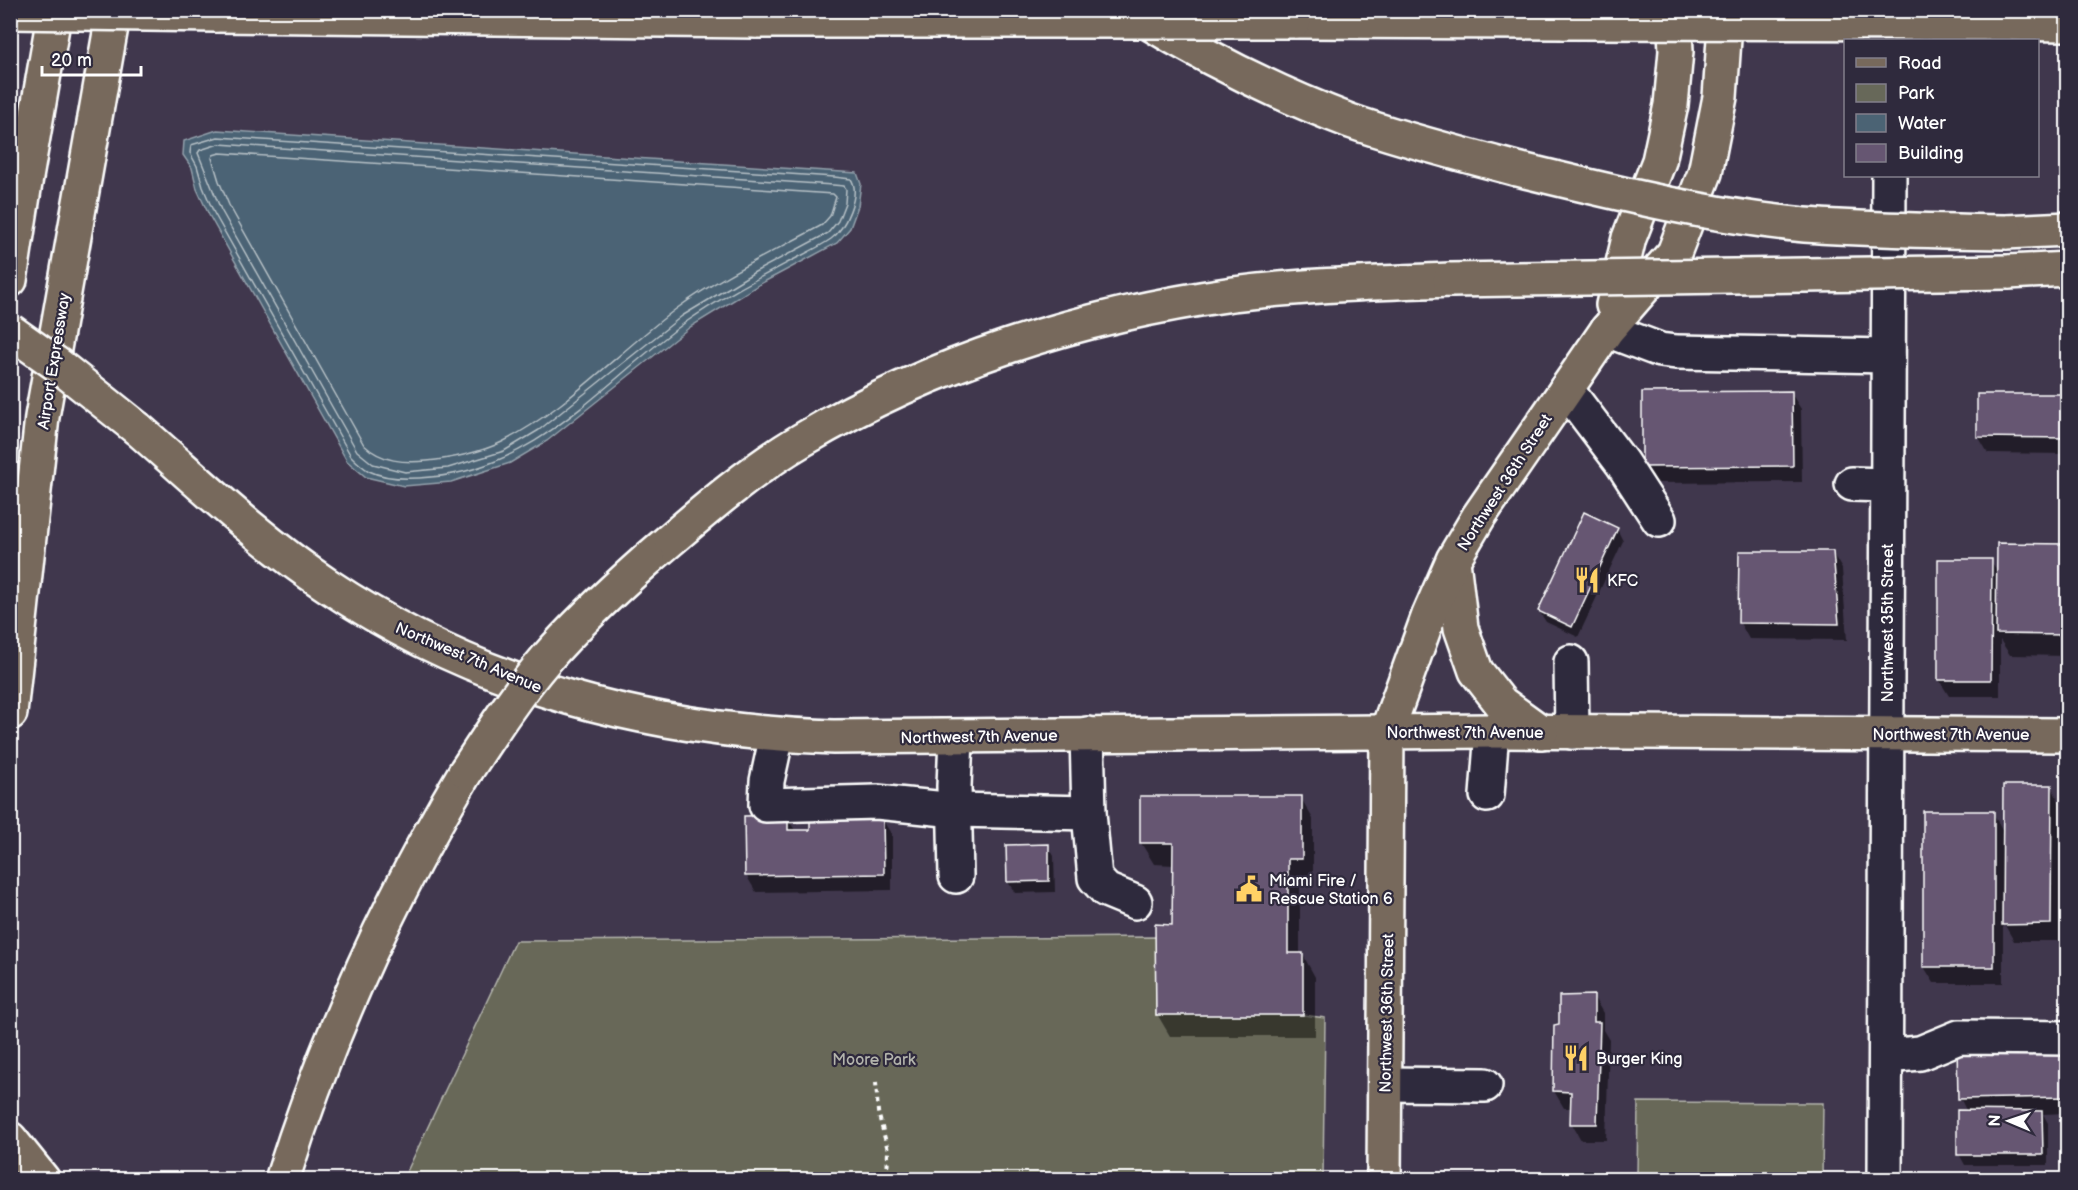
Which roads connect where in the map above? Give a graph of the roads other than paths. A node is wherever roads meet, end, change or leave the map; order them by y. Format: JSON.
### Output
{"nodes":[{"id":1,"x":40,"y":10,"type":"edge"},
{"id":2,"x":56,"y":10,"type":"edge"},
{"id":3,"x":114,"y":10,"type":"edge"},
{"id":4,"x":1129,"y":10,"type":"edge"},
{"id":5,"x":1674,"y":10,"type":"edge"},
{"id":6,"x":1726,"y":10,"type":"edge"},
{"id":7,"x":1889,"y":10,"type":"edge"},
{"id":8,"x":10,"y":12,"type":"edge"},
{"id":9,"x":2067,"y":24,"type":"edge"},
{"id":10,"x":10,"y":37,"type":"edge"},
{"id":11,"x":1889,"y":39,"type":"edge"},
{"id":12,"x":1889,"y":177,"type":"edge"},
{"id":13,"x":2067,"y":229,"type":"edge"},
{"id":14,"x":2067,"y":269,"type":"edge"},
{"id":15,"x":10,"y":280,"type":"edge"},
{"id":16,"x":1607,"y":330,"type":"junction"},
{"id":17,"x":10,"y":331,"type":"edge"},
{"id":18,"x":1888,"y":356,"type":"junction"},
{"id":19,"x":1566,"y":389,"type":"junction"},
{"id":20,"x":1852,"y":484,"type":"dead end"},
{"id":21,"x":1887,"y":485,"type":"junction"},
{"id":22,"x":1659,"y":520,"type":"dead end"},
{"id":23,"x":1453,"y":560,"type":"junction"},
{"id":24,"x":1571,"y":662,"type":"dead end"},
{"id":25,"x":10,"y":713,"type":"edge"},
{"id":26,"x":1387,"y":731,"type":"junction"},
{"id":27,"x":1492,"y":731,"type":"junction"},
{"id":28,"x":1556,"y":732,"type":"junction"},
{"id":29,"x":1087,"y":734,"type":"junction"},
{"id":30,"x":1886,"y":734,"type":"junction"},
{"id":31,"x":777,"y":735,"type":"junction"},
{"id":32,"x":2067,"y":735,"type":"edge"},
{"id":33,"x":956,"y":738,"type":"junction"},
{"id":34,"x":1487,"y":795,"type":"dead end"},
{"id":35,"x":955,"y":810,"type":"junction"},
{"id":36,"x":1089,"y":813,"type":"junction"},
{"id":37,"x":956,"y":876,"type":"dead end"},
{"id":38,"x":1135,"y":902,"type":"dead end"},
{"id":39,"x":2067,"y":1038,"type":"edge"},
{"id":40,"x":1886,"y":1056,"type":"junction"},
{"id":41,"x":1385,"y":1084,"type":"junction"},
{"id":42,"x":1485,"y":1085,"type":"dead end"},
{"id":43,"x":10,"y":1139,"type":"edge"},
{"id":44,"x":43,"y":1179,"type":"edge"},
{"id":45,"x":282,"y":1179,"type":"edge"},
{"id":46,"x":1384,"y":1179,"type":"edge"},
{"id":47,"x":1885,"y":1179,"type":"edge"}],
"edges":[{"from":1,"to":10,"type":"main road"},
{"from":2,"to":15,"type":"main road"},
{"from":3,"to":25,"type":"main road","name":"Airport Expressway"},
{"from":4,"to":13,"type":"main road","bridge":true},
{"from":5,"to":16,"type":"main road","name":"Northwest 36th Street"},
{"from":6,"to":16,"type":"main road","name":"Northwest 36th Street"},
{"from":7,"to":11,"type":"street"},
{"from":8,"to":9,"type":"main road","bridge":true},
{"from":12,"to":18,"type":"street","name":"Northwest 35th Street"},
{"from":14,"to":45,"type":"main road","bridge":true},
{"from":16,"to":18,"type":"street"},
{"from":16,"to":19,"type":"main road","name":"Northwest 36th Street"},
{"from":17,"to":31,"type":"main road","name":"Northwest 7th Avenue","bridge":true},
{"from":18,"to":21,"type":"street","name":"Northwest 35th Street"},
{"from":19,"to":22,"type":"street"},
{"from":19,"to":23,"type":"main road","name":"Northwest 36th Street"},
{"from":20,"to":21,"type":"street"},
{"from":21,"to":30,"type":"street","name":"Northwest 35th Street"},
{"from":23,"to":26,"type":"main road","name":"Northwest 36th Street"},
{"from":23,"to":28,"type":"main road"},
{"from":24,"to":28,"type":"street"},
{"from":26,"to":27,"type":"main road","name":"Northwest 7th Avenue"},
{"from":26,"to":29,"type":"main road","name":"Northwest 7th Avenue"},
{"from":26,"to":41,"type":"main road","name":"Northwest 36th Street"},
{"from":27,"to":28,"type":"main road","name":"Northwest 7th Avenue"},
{"from":27,"to":34,"type":"street"},
{"from":28,"to":30,"type":"main road","name":"Northwest 7th Avenue"},
{"from":29,"to":33,"type":"main road","name":"Northwest 7th Avenue"},
{"from":29,"to":36,"type":"street"},
{"from":30,"to":32,"type":"main road","name":"Northwest 7th Avenue"},
{"from":30,"to":40,"type":"street","name":"Northwest 35th Street"},
{"from":31,"to":33,"type":"main road","name":"Northwest 7th Avenue"},
{"from":31,"to":35,"type":"street"},
{"from":33,"to":35,"type":"street"},
{"from":35,"to":36,"type":"street"},
{"from":35,"to":37,"type":"street"},
{"from":36,"to":38,"type":"street"},
{"from":39,"to":40,"type":"street"},
{"from":40,"to":47,"type":"street","name":"Northwest 35th Street"},
{"from":41,"to":42,"type":"street"},
{"from":41,"to":46,"type":"main road","name":"Northwest 36th Street"},
{"from":43,"to":44,"type":"main road"}]}
